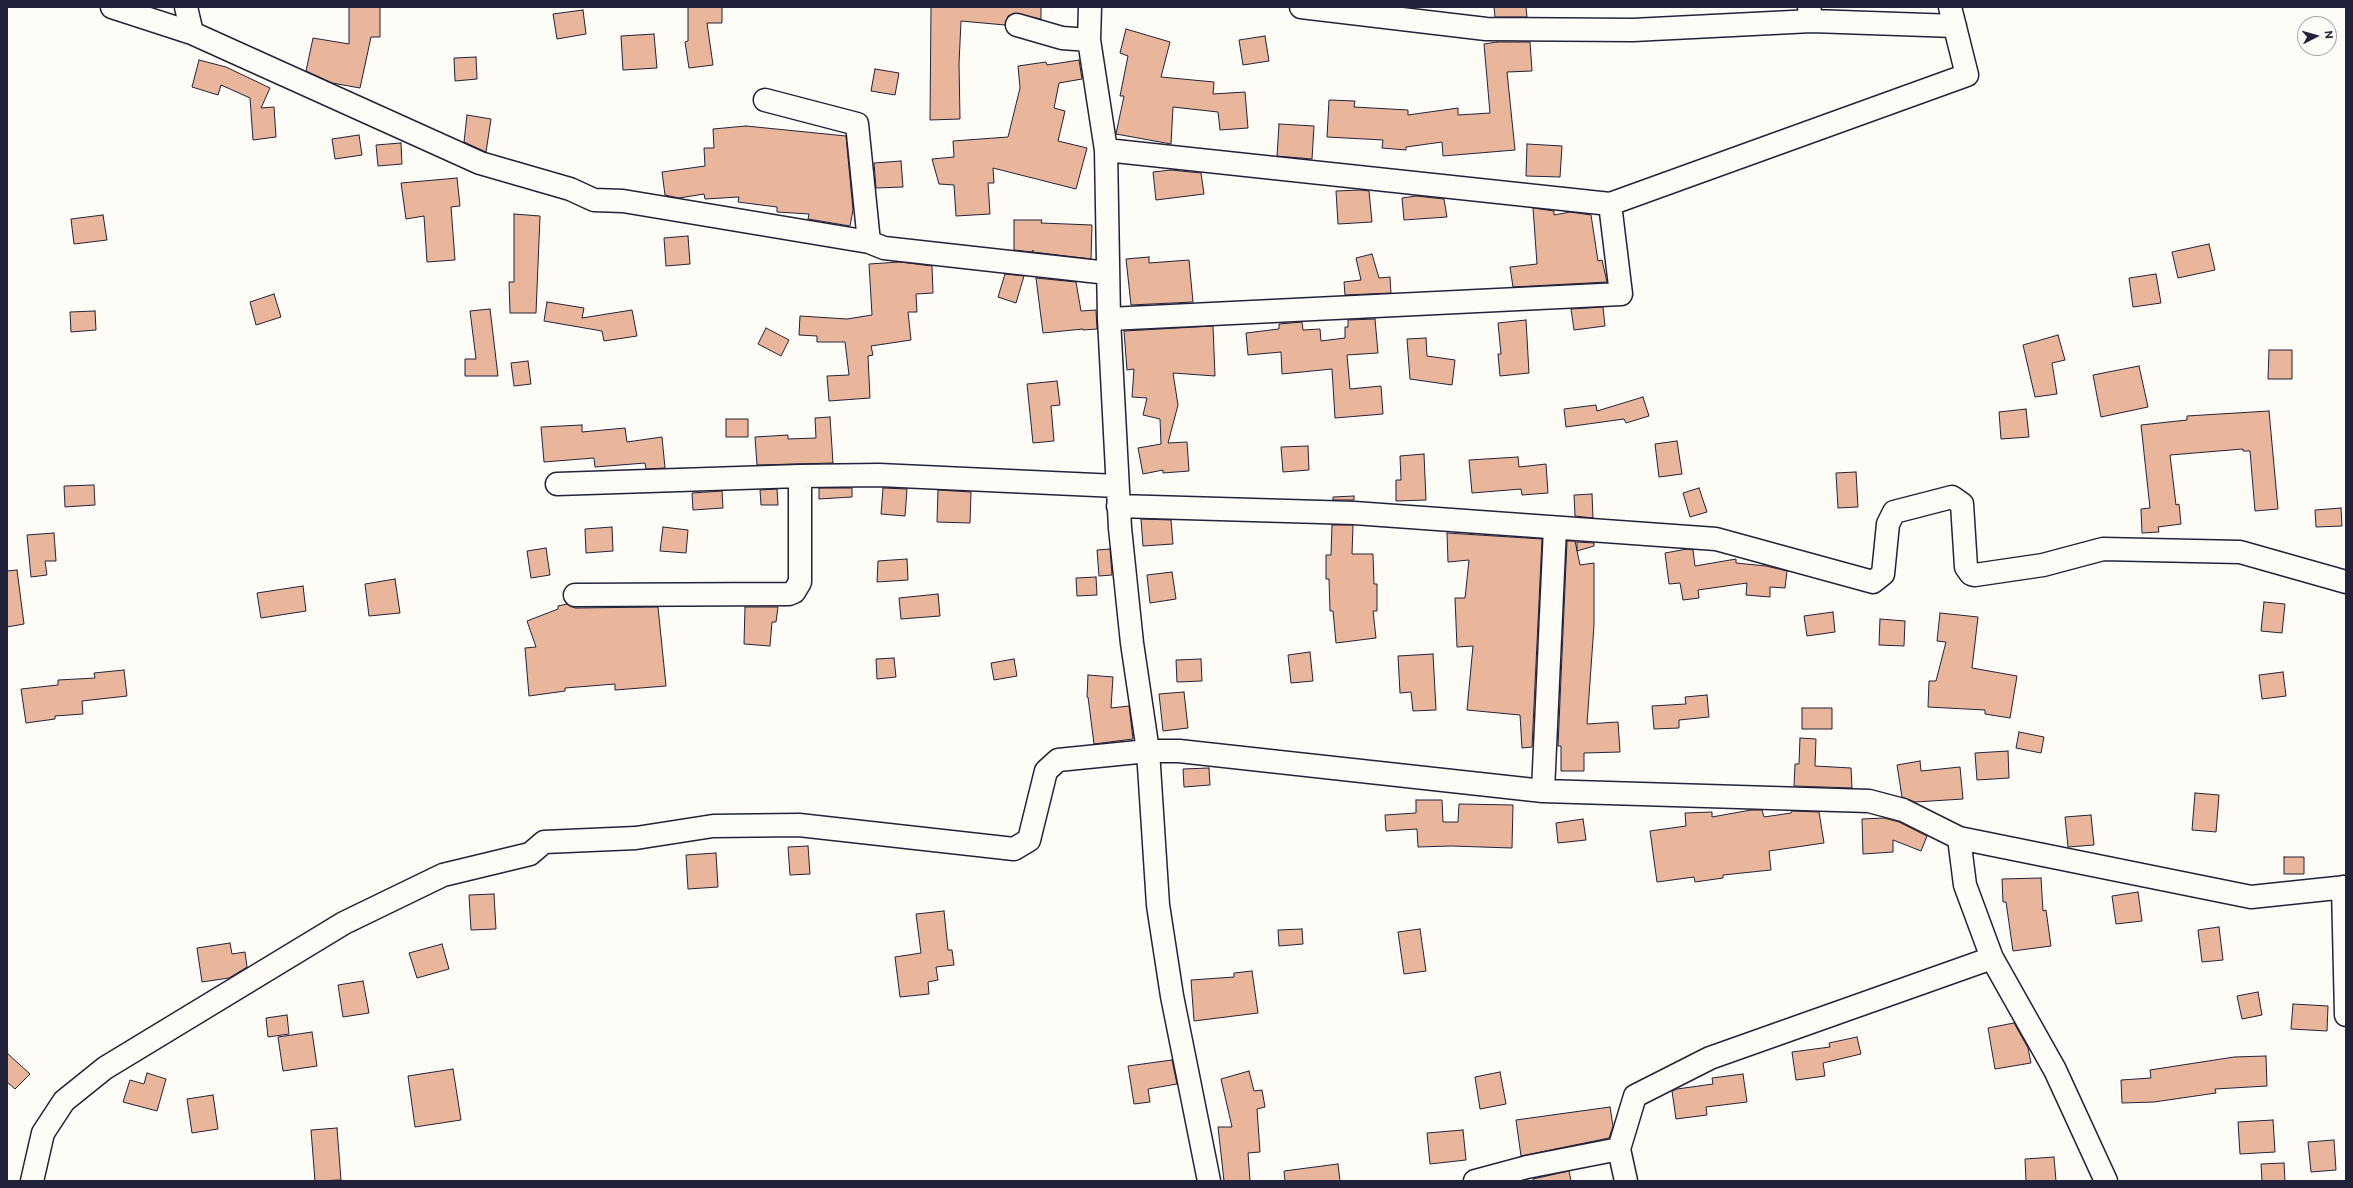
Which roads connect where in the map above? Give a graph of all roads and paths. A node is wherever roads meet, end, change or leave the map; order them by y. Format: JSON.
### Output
{"nodes":[{"id":1,"x":112,"y":7,"type":"edge"},
{"id":2,"x":186,"y":7,"type":"edge"},
{"id":3,"x":1090,"y":7,"type":"edge"},
{"id":4,"x":1301,"y":7,"type":"edge"},
{"id":5,"x":1811,"y":14,"type":"edge"},
{"id":6,"x":1952,"y":17,"type":"edge"},
{"id":7,"x":1017,"y":25,"type":"dead end"},
{"id":8,"x":192,"y":33,"type":"junction"},
{"id":9,"x":1089,"y":40,"type":"junction"},
{"id":10,"x":765,"y":100,"type":"dead end"},
{"id":11,"x":1106,"y":150,"type":"junction"},
{"id":12,"x":1610,"y":204,"type":"junction"},
{"id":13,"x":869,"y":242,"type":"junction"},
{"id":14,"x":1108,"y":273,"type":"junction"},
{"id":15,"x":1109,"y":319,"type":"junction"},
{"id":16,"x":800,"y":476,"type":"junction"},
{"id":17,"x":557,"y":484,"type":"dead end"},
{"id":18,"x":1118,"y":496,"type":"junction"},
{"id":19,"x":1555,"y":528,"type":"junction"},
{"id":20,"x":2346,"y":582,"type":"edge"},
{"id":21,"x":575,"y":595,"type":"dead end"},
{"id":22,"x":1148,"y":750,"type":"junction"},
{"id":23,"x":1543,"y":791,"type":"junction"},
{"id":24,"x":1959,"y":838,"type":"junction"},
{"id":25,"x":2345,"y":887,"type":"edge"},
{"id":26,"x":1992,"y":958,"type":"junction"},
{"id":27,"x":2346,"y":1015,"type":"edge"},
{"id":28,"x":1619,"y":1149,"type":"junction"},
{"id":29,"x":1528,"y":1174,"type":"edge"},
{"id":30,"x":32,"y":1181,"type":"edge"},
{"id":31,"x":1209,"y":1181,"type":"edge"},
{"id":32,"x":1475,"y":1181,"type":"edge"},
{"id":33,"x":1626,"y":1181,"type":"edge"},
{"id":34,"x":2106,"y":1181,"type":"edge"}],
"edges":[{"from":1,"to":8,"type":"street"},
{"from":2,"to":8,"type":"street"},
{"from":3,"to":9,"type":"street"},
{"from":4,"to":5,"type":"street"},
{"from":5,"to":6,"type":"street"},
{"from":6,"to":12,"type":"street"},
{"from":7,"to":9,"type":"street"},
{"from":8,"to":13,"type":"street"},
{"from":9,"to":11,"type":"street"},
{"from":10,"to":13,"type":"street"},
{"from":11,"to":12,"type":"street"},
{"from":11,"to":14,"type":"street"},
{"from":12,"to":15,"type":"street"},
{"from":13,"to":14,"type":"street"},
{"from":14,"to":15,"type":"street"},
{"from":15,"to":18,"type":"street"},
{"from":16,"to":17,"type":"street"},
{"from":16,"to":18,"type":"street"},
{"from":16,"to":21,"type":"street"},
{"from":18,"to":19,"type":"street"},
{"from":18,"to":22,"type":"street"},
{"from":19,"to":20,"type":"street"},
{"from":19,"to":23,"type":"street"},
{"from":22,"to":23,"type":"street"},
{"from":22,"to":30,"type":"street"},
{"from":22,"to":31,"type":"street"},
{"from":23,"to":24,"type":"street"},
{"from":24,"to":25,"type":"street"},
{"from":24,"to":26,"type":"street"},
{"from":25,"to":27,"type":"street"},
{"from":26,"to":28,"type":"street"},
{"from":26,"to":34,"type":"street"},
{"from":28,"to":29,"type":"street"},
{"from":28,"to":33,"type":"street"},
{"from":29,"to":32,"type":"street"}]}
